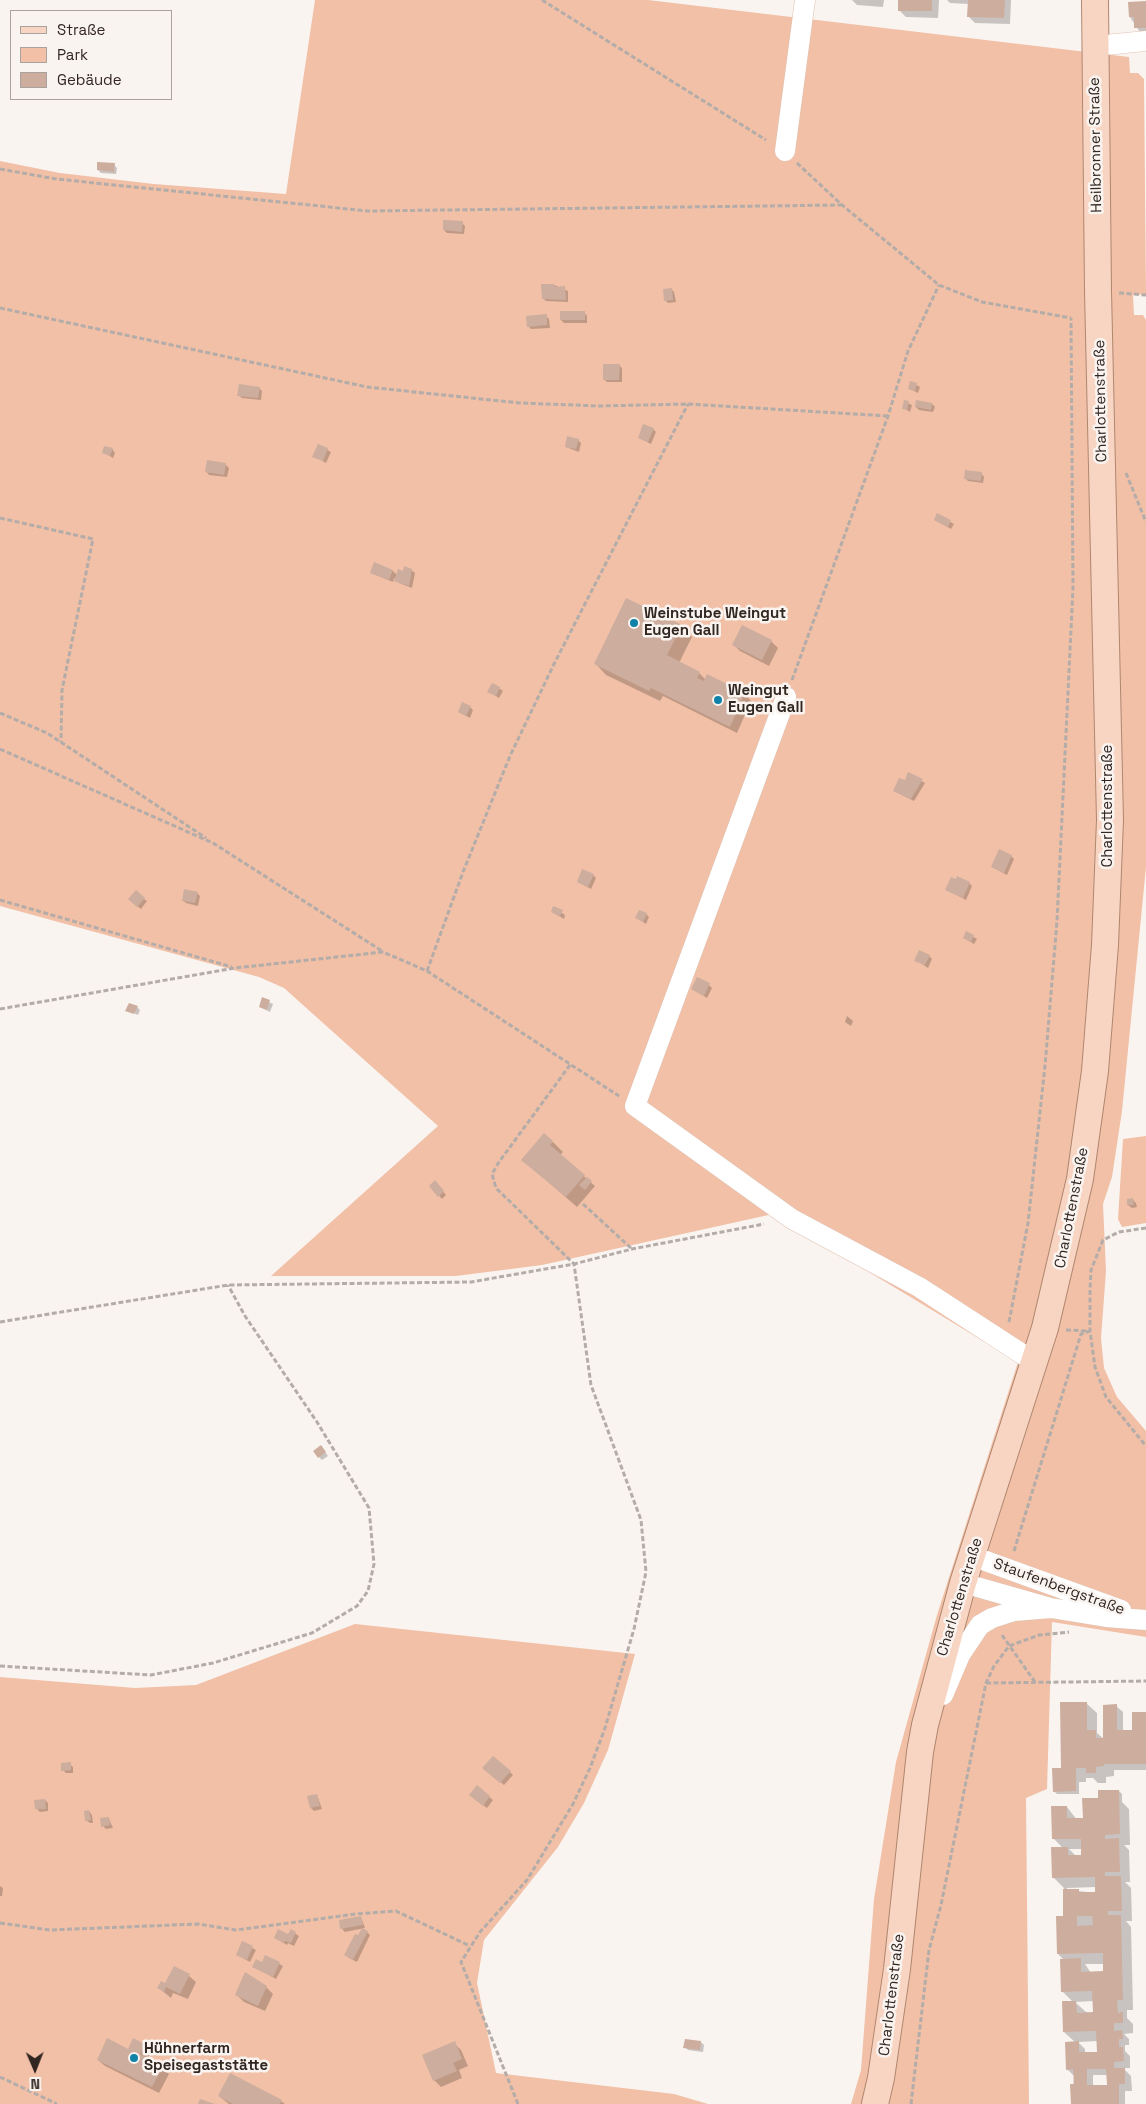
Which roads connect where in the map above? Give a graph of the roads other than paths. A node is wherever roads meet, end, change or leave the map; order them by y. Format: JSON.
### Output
{"nodes":[{"id":1,"x":805,"y":0,"type":"edge"},
{"id":2,"x":1095,"y":0,"type":"edge"},
{"id":3,"x":1146,"y":41,"type":"edge"},
{"id":4,"x":1095,"y":46,"type":"junction"},
{"id":5,"x":785,"y":151,"type":"road end"},
{"id":6,"x":1098,"y":290,"type":"joint"},
{"id":7,"x":786,"y":696,"type":"road end"},
{"id":8,"x":1036,"y":1363,"type":"junction"},
{"id":9,"x":972,"y":1556,"type":"junction"},
{"id":10,"x":963,"y":1583,"type":"junction"},
{"id":11,"x":1051,"y":1608,"type":"junction"},
{"id":12,"x":1146,"y":1620,"type":"edge"},
{"id":13,"x":925,"y":1724,"type":"junction"},
{"id":14,"x":875,"y":2104,"type":"edge"}],
"edges":[{"from":1,"to":5,"type":"street"},
{"from":2,"to":4,"type":"main road","name":"Heilbronner Straße"},
{"from":3,"to":4,"type":"street"},
{"from":4,"to":6,"type":"main road","name":"Heilbronner Straße"},
{"from":6,"to":8,"type":"main road","name":"Charlottenstraße"},
{"from":7,"to":8,"type":"street"},
{"from":8,"to":9,"type":"main road","name":"Charlottenstraße"},
{"from":9,"to":10,"type":"main road","name":"Charlottenstraße"},
{"from":9,"to":12,"type":"street","name":"Staufenbergstraße"},
{"from":10,"to":11,"type":"street","name":"Staufenbergstraße"},
{"from":10,"to":13,"type":"main road","name":"Charlottenstraße"},
{"from":11,"to":12,"type":"street","name":"Staufenbergstraße"},
{"from":11,"to":13,"type":"street","name":"Staufenbergstraße"},
{"from":13,"to":14,"type":"main road","name":"Charlottenstraße"}]}
